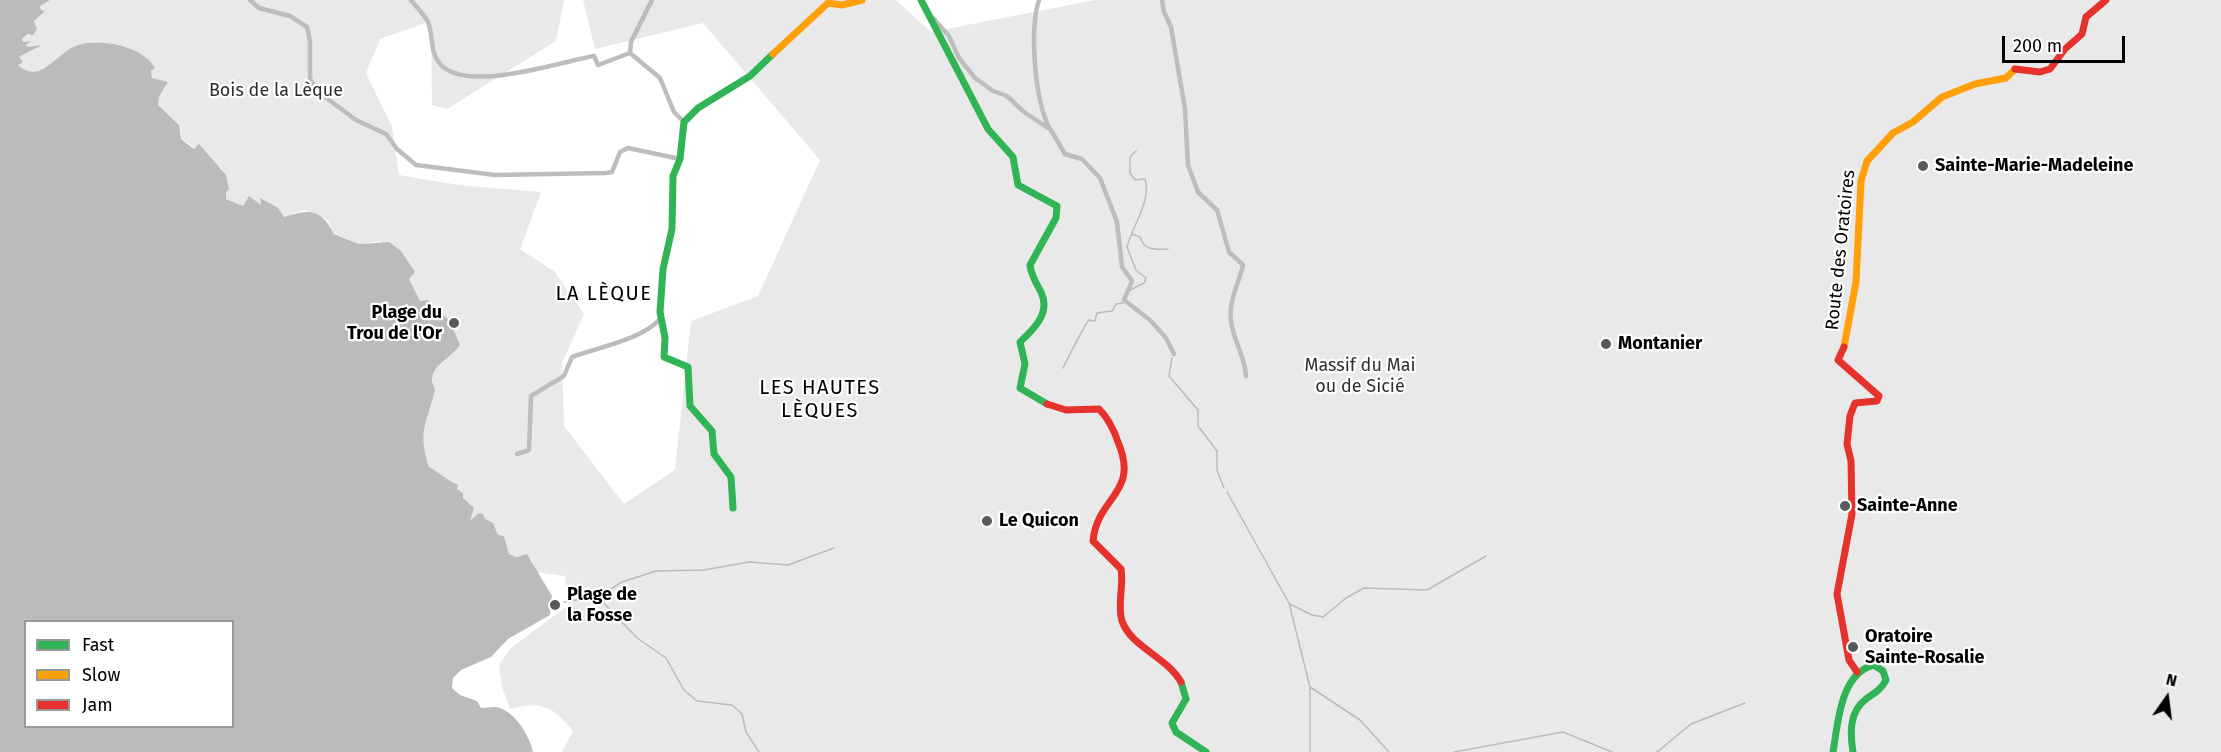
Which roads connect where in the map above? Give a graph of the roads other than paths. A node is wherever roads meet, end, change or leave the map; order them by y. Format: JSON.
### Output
{"nodes":[{"id":1,"x":250,"y":0,"type":"edge"},
{"id":2,"x":411,"y":0,"type":"edge"},
{"id":3,"x":652,"y":0,"type":"edge"},
{"id":4,"x":862,"y":0,"type":"edge"},
{"id":5,"x":921,"y":0,"type":"edge"},
{"id":6,"x":1039,"y":0,"type":"edge"},
{"id":7,"x":1162,"y":0,"type":"edge"},
{"id":8,"x":2106,"y":0,"type":"edge"},
{"id":9,"x":930,"y":16,"type":"junction"},
{"id":10,"x":630,"y":53,"type":"junction"},
{"id":11,"x":684,"y":122,"type":"junction"},
{"id":12,"x":1051,"y":130,"type":"junction"},
{"id":13,"x":680,"y":159,"type":"junction"},
{"id":14,"x":661,"y":318,"type":"junction"},
{"id":15,"x":1174,"y":354,"type":"dead end"},
{"id":16,"x":1246,"y":376,"type":"dead end"},
{"id":17,"x":518,"y":454,"type":"dead end"},
{"id":18,"x":734,"y":508,"type":"dead end"},
{"id":19,"x":1857,"y":672,"type":"junction"},
{"id":20,"x":1206,"y":752,"type":"edge"},
{"id":21,"x":1833,"y":752,"type":"edge"},
{"id":22,"x":1853,"y":752,"type":"edge"}],
"edges":[{"from":1,"to":13,"type":"street"},
{"from":2,"to":10,"type":"street"},
{"from":3,"to":10,"type":"street"},
{"from":4,"to":11,"type":"street"},
{"from":5,"to":9,"type":"street"},
{"from":6,"to":12,"type":"street"},
{"from":7,"to":16,"type":"street"},
{"from":8,"to":19,"type":"street","name":"Route des Oratoires"},
{"from":9,"to":12,"type":"street"},
{"from":9,"to":20,"type":"street"},
{"from":10,"to":11,"type":"street"},
{"from":11,"to":13,"type":"street"},
{"from":12,"to":15,"type":"street"},
{"from":13,"to":14,"type":"street"},
{"from":14,"to":17,"type":"street"},
{"from":14,"to":18,"type":"street"},
{"from":19,"to":21,"type":"street"},
{"from":19,"to":22,"type":"street"}]}
